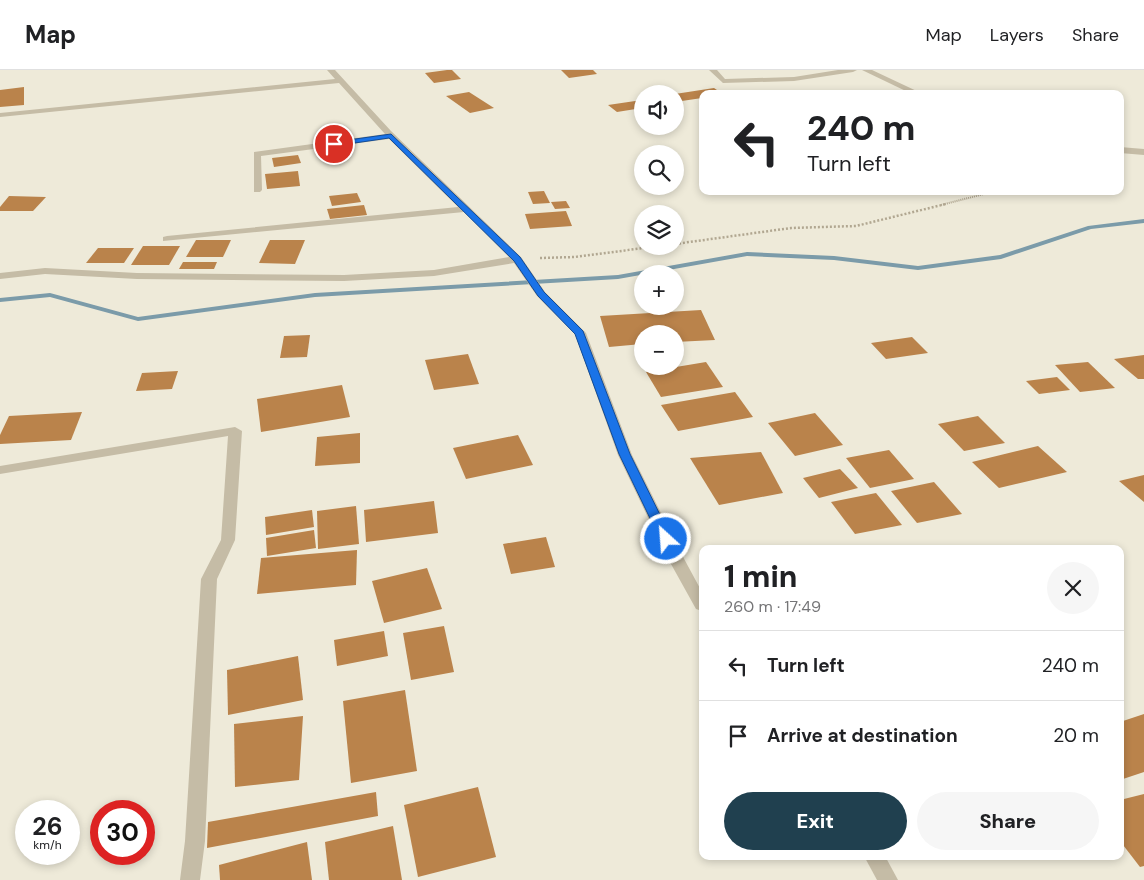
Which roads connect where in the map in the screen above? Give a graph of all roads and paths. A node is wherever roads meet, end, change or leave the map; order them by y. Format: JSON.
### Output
{"nodes":[{"id":1,"x":331,"y":70,"type":"edge"},
{"id":2,"x":713,"y":70,"type":"edge"},
{"id":3,"x":853,"y":70,"type":"edge"},
{"id":4,"x":866,"y":70,"type":"edge"},
{"id":5,"x":341,"y":81,"type":"junction"},
{"id":6,"x":910,"y":90,"type":"edge"},
{"id":7,"x":0,"y":115,"type":"edge"},
{"id":8,"x":391,"y":136,"type":"junction"},
{"id":9,"x":1124,"y":150,"type":"edge"},
{"id":10,"x":1144,"y":152,"type":"edge"},
{"id":11,"x":257,"y":190,"type":"dead end"},
{"id":12,"x":980,"y":195,"type":"edge"},
{"id":13,"x":466,"y":209,"type":"junction"},
{"id":14,"x":167,"y":239,"type":"dead end"},
{"id":15,"x":684,"y":243,"type":"edge"},
{"id":16,"x":634,"y":249,"type":"edge"},
{"id":17,"x":517,"y":259,"type":"junction"},
{"id":18,"x":0,"y":276,"type":"edge"},
{"id":19,"x":0,"y":470,"type":"edge"},
{"id":20,"x":699,"y":599,"type":"edge"},
{"id":21,"x":876,"y":860,"type":"edge"},
{"id":22,"x":190,"y":880,"type":"edge"},
{"id":23,"x":888,"y":880,"type":"edge"}],
"edges":[{"from":1,"to":5,"type":"street"},
{"from":2,"to":3,"type":"street"},
{"from":4,"to":6,"type":"street"},
{"from":5,"to":7,"type":"street"},
{"from":5,"to":8,"type":"street"},
{"from":8,"to":11,"type":"street"},
{"from":8,"to":13,"type":"street"},
{"from":9,"to":10,"type":"street"},
{"from":12,"to":15,"type":"path"},
{"from":13,"to":14,"type":"street"},
{"from":13,"to":17,"type":"street"},
{"from":16,"to":17,"type":"path"},
{"from":17,"to":18,"type":"street"},
{"from":17,"to":20,"type":"street"},
{"from":19,"to":22,"type":"street"},
{"from":21,"to":23,"type":"street"}]}
